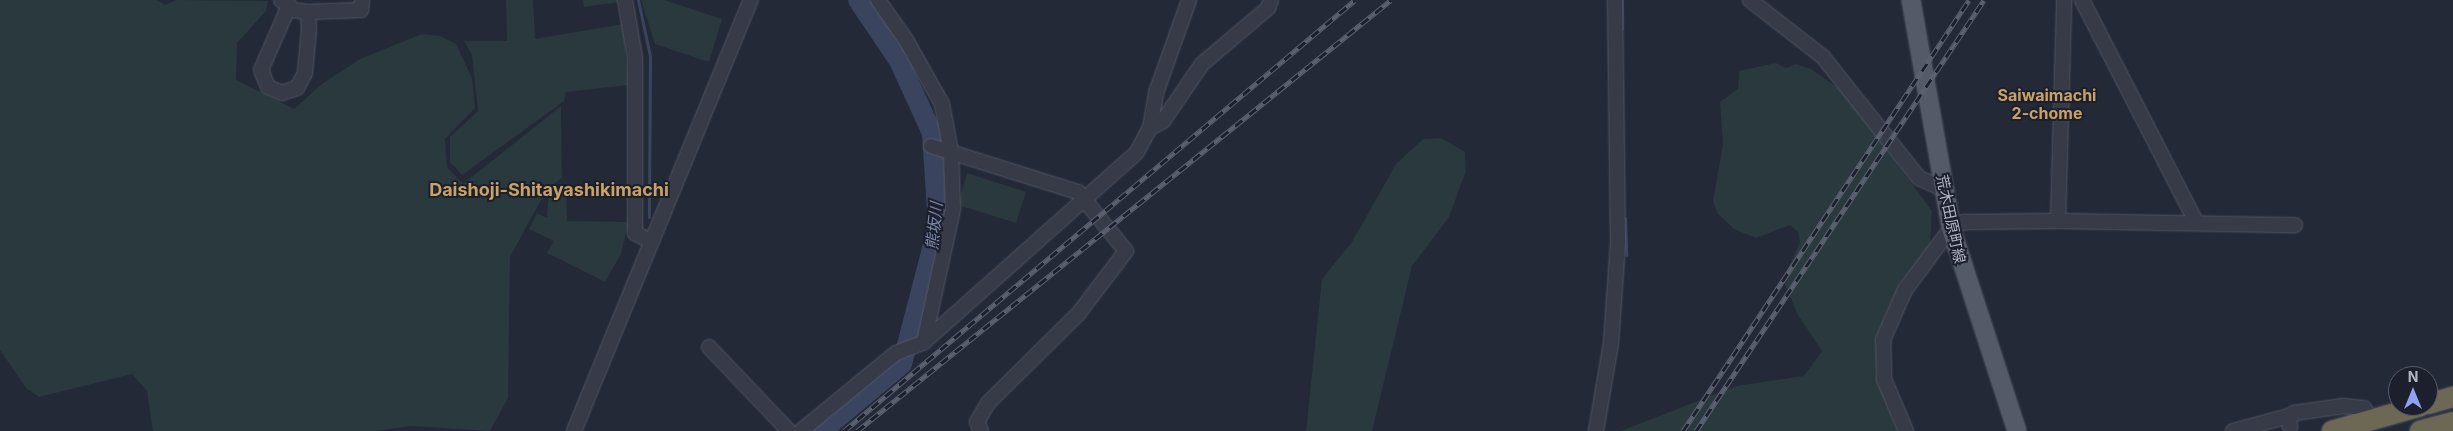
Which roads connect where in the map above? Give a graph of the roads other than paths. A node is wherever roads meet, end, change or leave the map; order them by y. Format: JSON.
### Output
{"nodes":[{"id":1,"x":362,"y":0,"type":"edge"},
{"id":2,"x":626,"y":0,"type":"edge"},
{"id":3,"x":751,"y":0,"type":"edge"},
{"id":4,"x":878,"y":0,"type":"edge"},
{"id":5,"x":1189,"y":0,"type":"edge"},
{"id":6,"x":1270,"y":0,"type":"edge"},
{"id":7,"x":1615,"y":0,"type":"edge"},
{"id":8,"x":1750,"y":0,"type":"edge"},
{"id":9,"x":1911,"y":0,"type":"edge"},
{"id":10,"x":2064,"y":0,"type":"edge"},
{"id":11,"x":2082,"y":0,"type":"edge"},
{"id":12,"x":285,"y":3,"type":"edge"},
{"id":13,"x":308,"y":12,"type":"junction"},
{"id":14,"x":1150,"y":128,"type":"junction"},
{"id":15,"x":931,"y":146,"type":"dead end"},
{"id":16,"x":951,"y":152,"type":"junction"},
{"id":17,"x":1944,"y":189,"type":"junction"},
{"id":18,"x":1085,"y":200,"type":"junction"},
{"id":19,"x":2058,"y":221,"type":"junction"},
{"id":20,"x":2196,"y":222,"type":"junction"},
{"id":21,"x":2296,"y":225,"type":"dead end"},
{"id":22,"x":1951,"y":228,"type":"junction"},
{"id":23,"x":652,"y":242,"type":"junction"},
{"id":24,"x":921,"y":344,"type":"junction"},
{"id":25,"x":709,"y":347,"type":"dead end"},
{"id":26,"x":2453,"y":397,"type":"edge"},
{"id":27,"x":2438,"y":401,"type":"edge"},
{"id":28,"x":2388,"y":415,"type":"edge"},
{"id":29,"x":2372,"y":420,"type":"junction"},
{"id":30,"x":2453,"y":422,"type":"edge"},
{"id":31,"x":574,"y":431,"type":"edge"},
{"id":32,"x":789,"y":431,"type":"edge"},
{"id":33,"x":801,"y":431,"type":"edge"},
{"id":34,"x":981,"y":431,"type":"edge"},
{"id":35,"x":1596,"y":431,"type":"edge"},
{"id":36,"x":1906,"y":431,"type":"edge"},
{"id":37,"x":2017,"y":431,"type":"edge"},
{"id":38,"x":2233,"y":431,"type":"edge"},
{"id":39,"x":2332,"y":431,"type":"edge"},
{"id":40,"x":2420,"y":431,"type":"edge"}],
"edges":[{"from":1,"to":13,"type":"street"},
{"from":2,"to":23,"type":"street"},
{"from":3,"to":23,"type":"street"},
{"from":4,"to":16,"type":"street"},
{"from":5,"to":14,"type":"street"},
{"from":6,"to":14,"type":"street"},
{"from":7,"to":35,"type":"street"},
{"from":8,"to":17,"type":"street"},
{"from":9,"to":17,"type":"main road","name":"荒木田原町線"},
{"from":10,"to":19,"type":"street"},
{"from":11,"to":20,"type":"street"},
{"from":12,"to":13,"type":"street"},
{"from":12,"to":13,"type":"street"},
{"from":14,"to":18,"type":"street"},
{"from":15,"to":16,"type":"street"},
{"from":16,"to":18,"type":"street"},
{"from":16,"to":24,"type":"street"},
{"from":17,"to":22,"type":"main road","name":"荒木田原町線"},
{"from":18,"to":24,"type":"street"},
{"from":18,"to":34,"type":"street"},
{"from":19,"to":20,"type":"street"},
{"from":19,"to":22,"type":"street"},
{"from":20,"to":21,"type":"street"},
{"from":22,"to":36,"type":"street"},
{"from":22,"to":37,"type":"main road","name":"荒木田原町線"},
{"from":23,"to":31,"type":"street"},
{"from":24,"to":33,"type":"street"},
{"from":25,"to":32,"type":"street"},
{"from":26,"to":27,"type":"highway"},
{"from":28,"to":29,"type":"highway"},
{"from":29,"to":38,"type":"street"},
{"from":29,"to":39,"type":"highway"},
{"from":30,"to":40,"type":"highway"}]}
